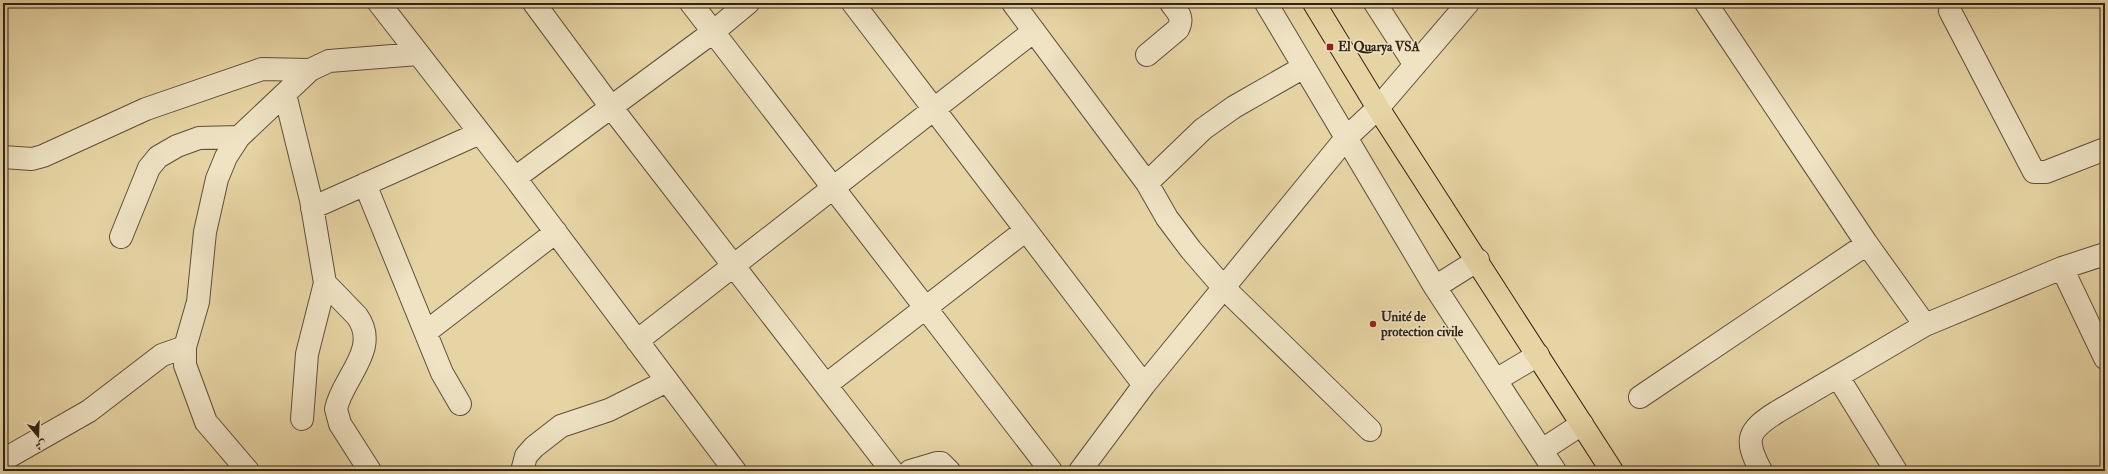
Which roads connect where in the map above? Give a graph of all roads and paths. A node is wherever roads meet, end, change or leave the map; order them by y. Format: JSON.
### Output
{"nodes":[{"id":1,"x":379,"y":3,"type":"edge"},
{"id":2,"x":534,"y":3,"type":"edge"},
{"id":3,"x":691,"y":3,"type":"edge"},
{"id":4,"x":748,"y":3,"type":"edge"},
{"id":5,"x":853,"y":3,"type":"edge"},
{"id":6,"x":1013,"y":3,"type":"edge"},
{"id":7,"x":1171,"y":3,"type":"edge"},
{"id":8,"x":1266,"y":3,"type":"edge"},
{"id":9,"x":1314,"y":3,"type":"edge"},
{"id":10,"x":1375,"y":3,"type":"edge"},
{"id":11,"x":1468,"y":3,"type":"edge"},
{"id":12,"x":1706,"y":3,"type":"edge"},
{"id":13,"x":1952,"y":6,"type":"edge"},
{"id":14,"x":1034,"y":31,"type":"junction"},
{"id":15,"x":713,"y":32,"type":"junction"},
{"id":16,"x":418,"y":54,"type":"junction"},
{"id":17,"x":1147,"y":55,"type":"dead end"},
{"id":18,"x":1415,"y":65,"type":"junction"},
{"id":19,"x":1304,"y":66,"type":"junction"},
{"id":20,"x":310,"y":70,"type":"junction"},
{"id":21,"x":285,"y":94,"type":"junction"},
{"id":22,"x":611,"y":107,"type":"junction"},
{"id":23,"x":1378,"y":108,"type":"junction"},
{"id":24,"x":935,"y":110,"type":"junction"},
{"id":25,"x":480,"y":133,"type":"junction"},
{"id":26,"x":239,"y":137,"type":"junction"},
{"id":27,"x":1346,"y":138,"type":"junction"},
{"id":28,"x":2105,"y":149,"type":"edge"},
{"id":29,"x":3,"y":157,"type":"edge"},
{"id":30,"x":515,"y":178,"type":"junction"},
{"id":31,"x":1147,"y":183,"type":"junction"},
{"id":32,"x":365,"y":184,"type":"junction"},
{"id":33,"x":834,"y":188,"type":"junction"},
{"id":34,"x":312,"y":208,"type":"junction"},
{"id":35,"x":1026,"y":230,"type":"junction"},
{"id":36,"x":556,"y":232,"type":"junction"},
{"id":37,"x":121,"y":237,"type":"dead end"},
{"id":38,"x":1867,"y":244,"type":"junction"},
{"id":39,"x":2105,"y":254,"type":"edge"},
{"id":40,"x":1478,"y":260,"type":"junction"},
{"id":41,"x":733,"y":265,"type":"junction"},
{"id":42,"x":2062,"y":268,"type":"junction"},
{"id":43,"x":325,"y":283,"type":"junction"},
{"id":44,"x":1223,"y":287,"type":"junction"},
{"id":45,"x":1435,"y":287,"type":"junction"},
{"id":46,"x":925,"y":307,"type":"junction"},
{"id":47,"x":1926,"y":325,"type":"junction"},
{"id":48,"x":426,"y":332,"type":"junction"},
{"id":49,"x":637,"y":341,"type":"junction"},
{"id":50,"x":185,"y":346,"type":"junction"},
{"id":51,"x":1538,"y":355,"type":"junction"},
{"id":52,"x":2105,"y":358,"type":"edge"},
{"id":53,"x":1838,"y":377,"type":"junction"},
{"id":54,"x":1496,"y":380,"type":"junction"},
{"id":55,"x":667,"y":381,"type":"junction"},
{"id":56,"x":1144,"y":385,"type":"junction"},
{"id":57,"x":826,"y":386,"type":"junction"},
{"id":58,"x":1640,"y":397,"type":"dead end"},
{"id":59,"x":460,"y":404,"type":"dead end"},
{"id":60,"x":302,"y":419,"type":"dead end"},
{"id":61,"x":1582,"y":424,"type":"junction"},
{"id":62,"x":1370,"y":430,"type":"dead end"},
{"id":63,"x":1542,"y":450,"type":"junction"},
{"id":64,"x":3,"y":460,"type":"edge"},
{"id":65,"x":1089,"y":467,"type":"edge"},
{"id":66,"x":248,"y":471,"type":"edge"},
{"id":67,"x":370,"y":471,"type":"edge"},
{"id":68,"x":522,"y":471,"type":"edge"},
{"id":69,"x":735,"y":471,"type":"edge"},
{"id":70,"x":892,"y":471,"type":"edge"},
{"id":71,"x":910,"y":471,"type":"edge"},
{"id":72,"x":949,"y":471,"type":"edge"},
{"id":73,"x":1051,"y":471,"type":"edge"},
{"id":74,"x":1555,"y":471,"type":"edge"},
{"id":75,"x":1612,"y":471,"type":"edge"},
{"id":76,"x":1761,"y":471,"type":"edge"},
{"id":77,"x":1896,"y":471,"type":"edge"}],
"edges":[{"from":1,"to":16,"type":"street"},
{"from":2,"to":22,"type":"street"},
{"from":3,"to":15,"type":"street"},
{"from":4,"to":15,"type":"street"},
{"from":5,"to":24,"type":"street"},
{"from":6,"to":14,"type":"street"},
{"from":7,"to":17,"type":"street"},
{"from":8,"to":19,"type":"street"},
{"from":9,"to":23,"type":"highway"},
{"from":10,"to":18,"type":"street"},
{"from":11,"to":18,"type":"street"},
{"from":12,"to":38,"type":"street"},
{"from":13,"to":28,"type":"street"},
{"from":14,"to":24,"type":"street"},
{"from":14,"to":31,"type":"street"},
{"from":15,"to":22,"type":"street"},
{"from":15,"to":33,"type":"street"},
{"from":16,"to":20,"type":"street"},
{"from":16,"to":25,"type":"street"},
{"from":18,"to":23,"type":"street"},
{"from":19,"to":27,"type":"street"},
{"from":19,"to":31,"type":"street"},
{"from":20,"to":21,"type":"street"},
{"from":20,"to":29,"type":"street"},
{"from":21,"to":26,"type":"street"},
{"from":21,"to":34,"type":"street"},
{"from":22,"to":30,"type":"street"},
{"from":22,"to":41,"type":"street"},
{"from":23,"to":27,"type":"street"},
{"from":23,"to":40,"type":"highway"},
{"from":24,"to":33,"type":"street"},
{"from":24,"to":35,"type":"street"},
{"from":25,"to":30,"type":"street"},
{"from":25,"to":32,"type":"street"},
{"from":26,"to":37,"type":"street"},
{"from":26,"to":50,"type":"street"},
{"from":27,"to":44,"type":"street"},
{"from":27,"to":45,"type":"street"},
{"from":30,"to":36,"type":"street"},
{"from":31,"to":44,"type":"street"},
{"from":32,"to":34,"type":"street"},
{"from":32,"to":48,"type":"street"},
{"from":33,"to":41,"type":"street"},
{"from":33,"to":46,"type":"street"},
{"from":34,"to":43,"type":"street"},
{"from":35,"to":46,"type":"street"},
{"from":35,"to":56,"type":"street"},
{"from":36,"to":48,"type":"street"},
{"from":36,"to":49,"type":"street"},
{"from":38,"to":47,"type":"street"},
{"from":38,"to":58,"type":"street"},
{"from":39,"to":42,"type":"street"},
{"from":40,"to":45,"type":"street"},
{"from":40,"to":51,"type":"highway"},
{"from":41,"to":49,"type":"street"},
{"from":41,"to":57,"type":"street"},
{"from":42,"to":47,"type":"street"},
{"from":42,"to":52,"type":"street"},
{"from":43,"to":60,"type":"street"},
{"from":43,"to":67,"type":"street"},
{"from":44,"to":56,"type":"street"},
{"from":44,"to":62,"type":"street"},
{"from":45,"to":54,"type":"street"},
{"from":46,"to":57,"type":"street"},
{"from":46,"to":73,"type":"street"},
{"from":47,"to":53,"type":"street"},
{"from":48,"to":59,"type":"street"},
{"from":49,"to":55,"type":"street"},
{"from":50,"to":64,"type":"street"},
{"from":50,"to":66,"type":"street"},
{"from":51,"to":54,"type":"street"},
{"from":51,"to":61,"type":"highway"},
{"from":53,"to":76,"type":"street"},
{"from":53,"to":77,"type":"street"},
{"from":54,"to":63,"type":"street"},
{"from":55,"to":68,"type":"street"},
{"from":55,"to":69,"type":"street"},
{"from":56,"to":65,"type":"street"},
{"from":57,"to":70,"type":"street"},
{"from":61,"to":63,"type":"street"},
{"from":61,"to":75,"type":"highway"},
{"from":63,"to":74,"type":"street"},
{"from":71,"to":72,"type":"street"}]}
